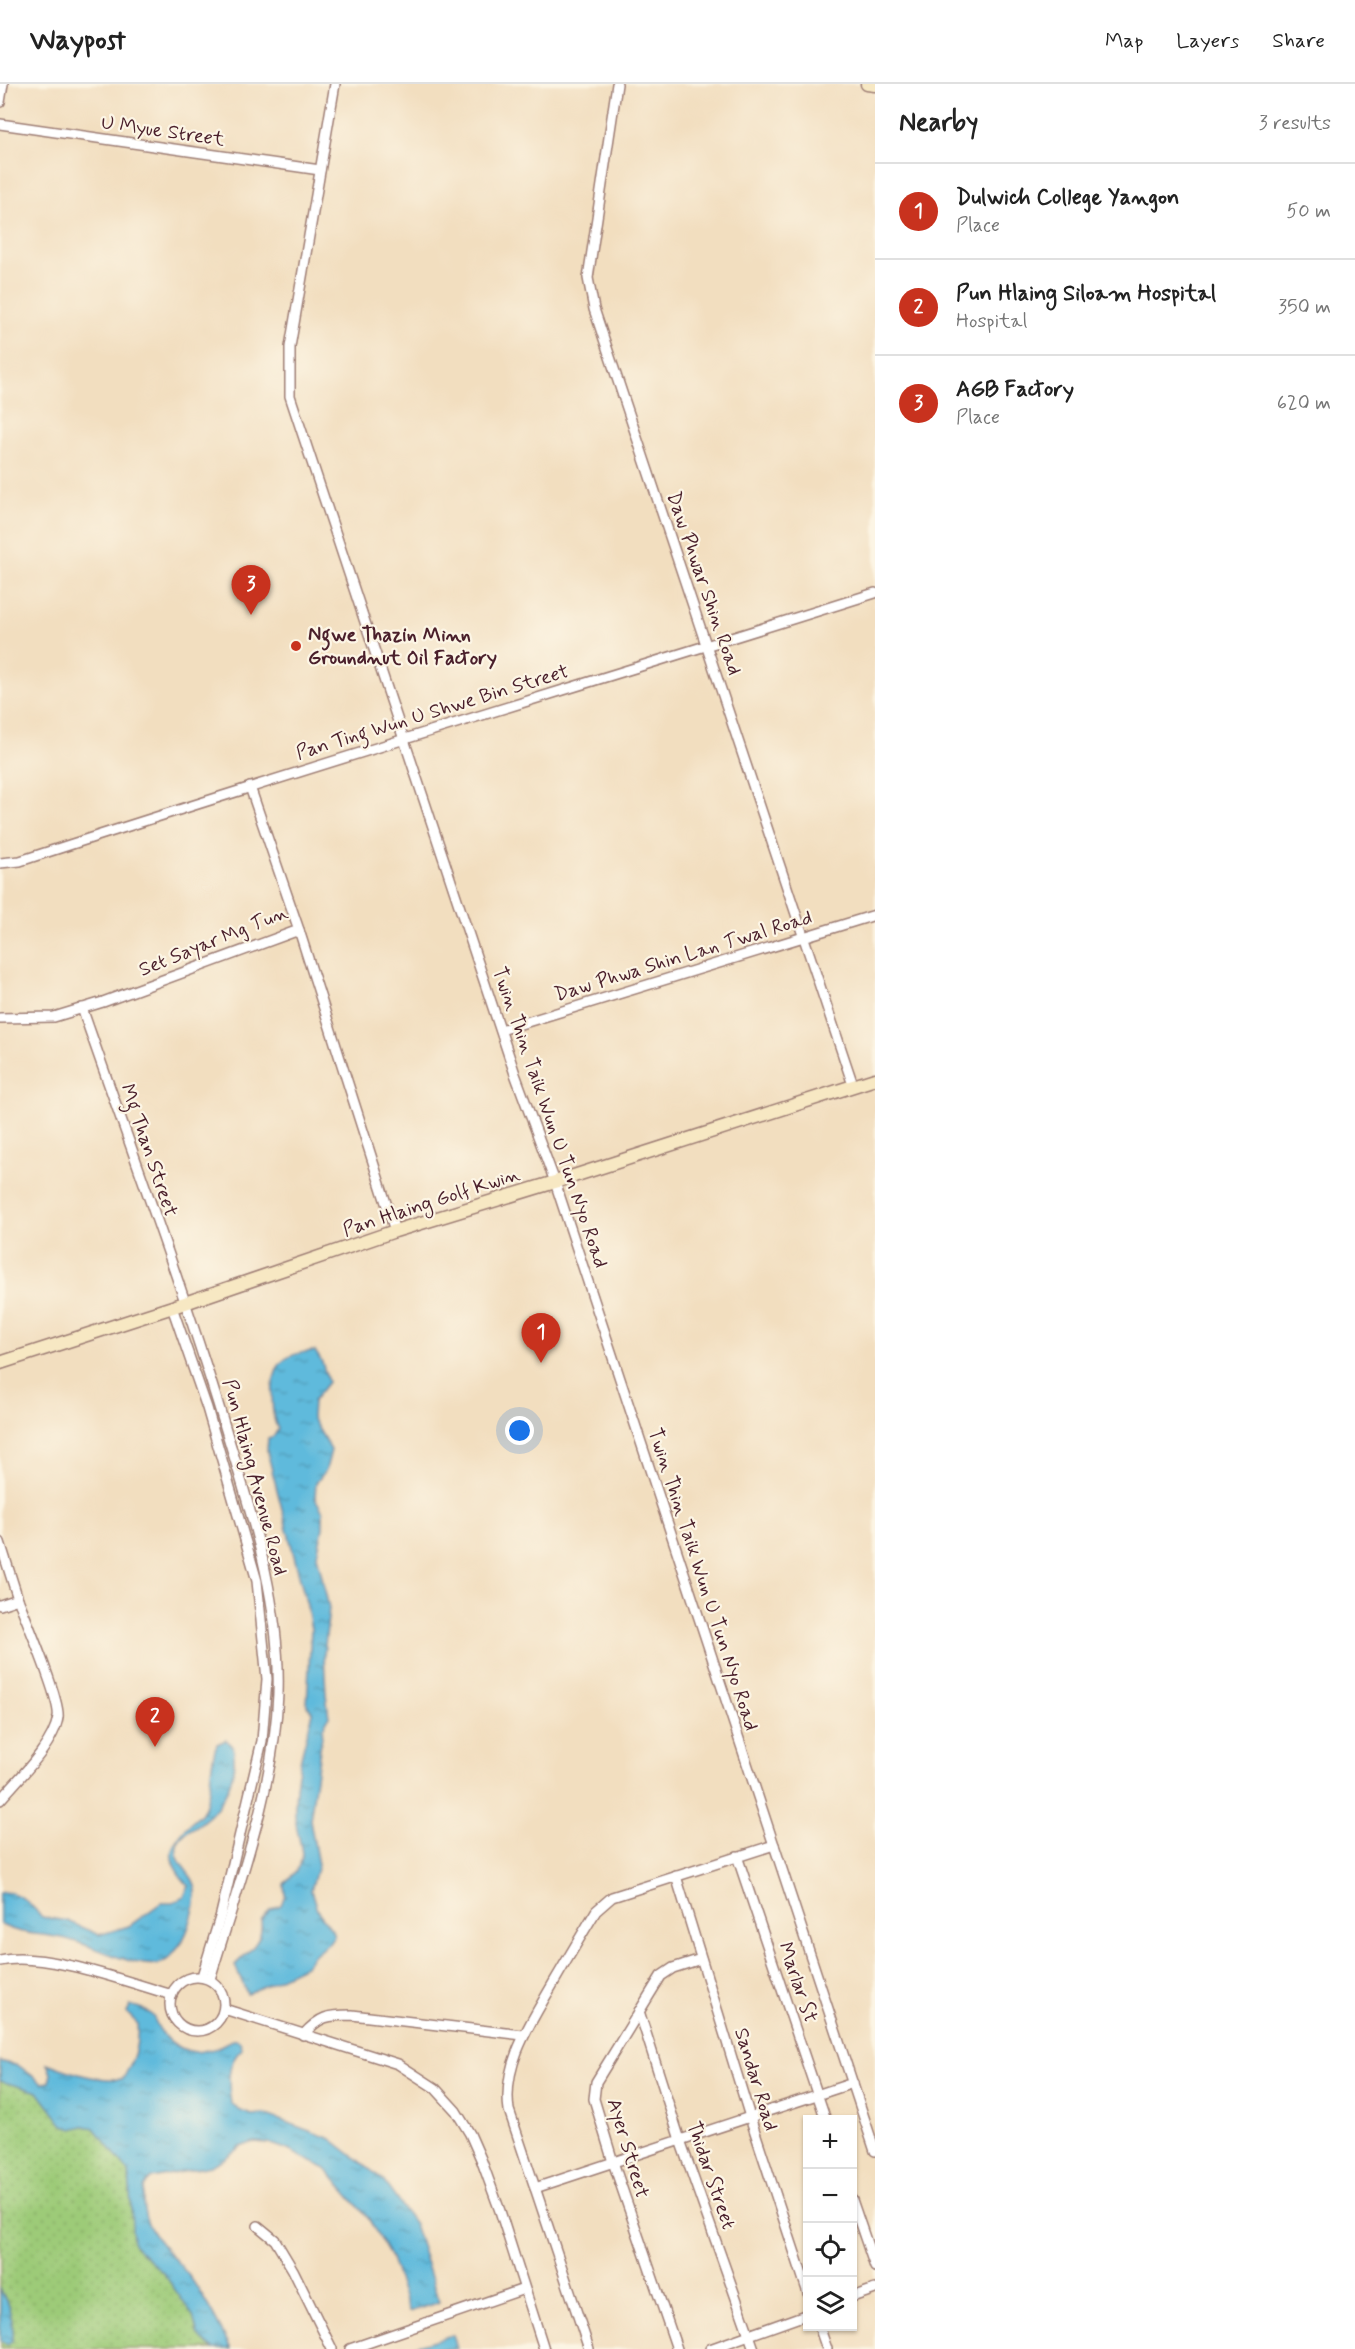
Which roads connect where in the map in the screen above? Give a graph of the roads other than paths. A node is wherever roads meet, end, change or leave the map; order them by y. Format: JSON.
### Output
{"nodes":[{"id":1,"x":3,"y":84,"type":"edge"},
{"id":2,"x":335,"y":84,"type":"edge"},
{"id":3,"x":617,"y":84,"type":"edge"},
{"id":4,"x":867,"y":84,"type":"edge"},
{"id":5,"x":875,"y":85,"type":"edge"},
{"id":6,"x":0,"y":102,"type":"edge"},
{"id":7,"x":0,"y":124,"type":"edge"},
{"id":8,"x":320,"y":170,"type":"junction"},
{"id":9,"x":875,"y":592,"type":"edge"},
{"id":10,"x":708,"y":646,"type":"junction"},
{"id":11,"x":404,"y":738,"type":"junction"},
{"id":12,"x":250,"y":787,"type":"junction"},
{"id":13,"x":0,"y":863,"type":"edge"},
{"id":14,"x":875,"y":915,"type":"edge"},
{"id":15,"x":298,"y":930,"type":"junction"},
{"id":16,"x":803,"y":937,"type":"junction"},
{"id":17,"x":82,"y":1008,"type":"junction"},
{"id":18,"x":0,"y":1018,"type":"edge"},
{"id":19,"x":501,"y":1030,"type":"junction"},
{"id":20,"x":875,"y":1078,"type":"edge"},
{"id":21,"x":853,"y":1085,"type":"junction"},
{"id":22,"x":555,"y":1182,"type":"junction"},
{"id":23,"x":395,"y":1231,"type":"junction"},
{"id":24,"x":179,"y":1305,"type":"junction"},
{"id":25,"x":0,"y":1363,"type":"edge"},
{"id":26,"x":0,"y":1542,"type":"edge"},
{"id":27,"x":18,"y":1599,"type":"junction"},
{"id":28,"x":0,"y":1605,"type":"edge"},
{"id":29,"x":0,"y":1800,"type":"edge"},
{"id":30,"x":774,"y":1845,"type":"junction"},
{"id":31,"x":737,"y":1856,"type":"junction"},
{"id":32,"x":675,"y":1876,"type":"junction"},
{"id":33,"x":701,"y":1959,"type":"junction"},
{"id":34,"x":0,"y":1961,"type":"edge"},
{"id":35,"x":206,"y":1978,"type":"junction"},
{"id":36,"x":172,"y":1995,"type":"junction"},
{"id":37,"x":224,"y":2009,"type":"junction"},
{"id":38,"x":639,"y":2011,"type":"junction"},
{"id":39,"x":303,"y":2035,"type":"junction"},
{"id":40,"x":524,"y":2035,"type":"junction"},
{"id":41,"x":853,"y":2083,"type":"junction"},
{"id":42,"x":817,"y":2095,"type":"junction"},
{"id":43,"x":824,"y":2115,"type":"edge"},
{"id":44,"x":750,"y":2117,"type":"junction"},
{"id":45,"x":680,"y":2140,"type":"junction"},
{"id":46,"x":875,"y":2151,"type":"edge"},
{"id":47,"x":613,"y":2162,"type":"junction"},
{"id":48,"x":535,"y":2188,"type":"junction"},
{"id":49,"x":857,"y":2215,"type":"edge"},
{"id":50,"x":258,"y":2226,"type":"dead end"},
{"id":51,"x":875,"y":2267,"type":"edge"},
{"id":52,"x":803,"y":2281,"type":"edge"},
{"id":53,"x":524,"y":2289,"type":"junction"},
{"id":54,"x":875,"y":2289,"type":"edge"},
{"id":55,"x":857,"y":2295,"type":"edge"},
{"id":56,"x":803,"y":2315,"type":"edge"},
{"id":57,"x":821,"y":2331,"type":"edge"},
{"id":58,"x":749,"y":2335,"type":"junction"},
{"id":59,"x":332,"y":2349,"type":"edge"},
{"id":60,"x":350,"y":2349,"type":"edge"},
{"id":61,"x":544,"y":2349,"type":"edge"},
{"id":62,"x":590,"y":2349,"type":"edge"},
{"id":63,"x":677,"y":2349,"type":"edge"},
{"id":64,"x":710,"y":2349,"type":"edge"},
{"id":65,"x":754,"y":2349,"type":"edge"},
{"id":66,"x":827,"y":2349,"type":"edge"}],
"edges":[{"from":1,"to":6,"type":"street"},
{"from":2,"to":8,"type":"street","name":"Twin Thin Taik Wun U Tun Nyo Road"},
{"from":3,"to":10,"type":"street","name":"Daw Phwar Shin Road"},
{"from":4,"to":5,"type":"street"},
{"from":7,"to":8,"type":"street","name":"U Myue Street"},
{"from":8,"to":11,"type":"street","name":"Twin Thin Taik Wun U Tun Nyo Road"},
{"from":9,"to":10,"type":"street","name":"Pan Ting Wun U Shwe Bin Street"},
{"from":10,"to":11,"type":"street","name":"Pan Ting Wun U Shwe Bin Street"},
{"from":10,"to":16,"type":"street","name":"Daw Phwar Shin Road"},
{"from":11,"to":12,"type":"street","name":"Pan Ting Wun U Shwe Bin Street"},
{"from":11,"to":19,"type":"street","name":"Twin Thin Taik Wun U Tun Nyo Road"},
{"from":12,"to":13,"type":"street","name":"Pan Ting Wun U Shwe Bin Street"},
{"from":12,"to":15,"type":"street","name":"Set Sayar Mg Tun"},
{"from":14,"to":16,"type":"street","name":"Daw Phwa Shin Lan Twal Road"},
{"from":15,"to":17,"type":"street","name":"Set Sayar Mg Tun"},
{"from":15,"to":23,"type":"street"},
{"from":16,"to":19,"type":"street","name":"Daw Phwa Shin Lan Twal Road"},
{"from":16,"to":21,"type":"street","name":"Daw Phwar Shin Road"},
{"from":17,"to":18,"type":"street","name":"Set Sayar Mg Tun"},
{"from":17,"to":24,"type":"street","name":"Mg Than Street"},
{"from":19,"to":22,"type":"street","name":"Twin Thin Taik Wun U Tun Nyo Road"},
{"from":20,"to":21,"type":"street","name":"Pan Hlaing Golf Kwin"},
{"from":21,"to":22,"type":"street","name":"Pan Hlaing Golf Kwin"},
{"from":22,"to":23,"type":"street","name":"Pan Hlaing Golf Kwin"},
{"from":22,"to":30,"type":"street","name":"Twin Thin Taik Wun U Tun Nyo Road"},
{"from":23,"to":24,"type":"street","name":"Pan Hlaing Golf Kwin"},
{"from":24,"to":25,"type":"street","name":"Pan Hlaing Golf Kwin"},
{"from":24,"to":35,"type":"street","name":"Pun Hlaing Avenue Road"},
{"from":26,"to":27,"type":"street"},
{"from":27,"to":28,"type":"street"},
{"from":27,"to":29,"type":"street"},
{"from":30,"to":31,"type":"street"},
{"from":30,"to":41,"type":"street","name":"Twin Thin Taik Wun U Tun Nyo Road"},
{"from":31,"to":32,"type":"street"},
{"from":31,"to":42,"type":"street","name":"Marlar St"},
{"from":32,"to":33,"type":"street","name":"Sandar Road"},
{"from":32,"to":40,"type":"street"},
{"from":33,"to":38,"type":"street","name":"Ayer Street"},
{"from":33,"to":44,"type":"street","name":"Sandar Road"},
{"from":34,"to":36,"type":"street"},
{"from":35,"to":36,"type":"street"},
{"from":35,"to":37,"type":"street"},
{"from":36,"to":37,"type":"street"},
{"from":37,"to":39,"type":"street"},
{"from":38,"to":45,"type":"street","name":"Thidar Street"},
{"from":38,"to":47,"type":"street","name":"Ayer Street"},
{"from":39,"to":40,"type":"street"},
{"from":39,"to":53,"type":"street"},
{"from":40,"to":48,"type":"street"},
{"from":41,"to":42,"type":"street"},
{"from":41,"to":46,"type":"street","name":"Twin Thin Taik Wun U Tun Nyo Road"},
{"from":42,"to":43,"type":"street","name":"Marlar St"},
{"from":42,"to":44,"type":"street"},
{"from":44,"to":45,"type":"street"},
{"from":44,"to":52,"type":"street","name":"Sandar Road"},
{"from":45,"to":47,"type":"street"},
{"from":45,"to":58,"type":"street","name":"Thidar Street"},
{"from":47,"to":48,"type":"street"},
{"from":47,"to":63,"type":"street","name":"Ayer Street"},
{"from":48,"to":62,"type":"street"},
{"from":49,"to":51,"type":"street"},
{"from":50,"to":59,"type":"street"},
{"from":53,"to":60,"type":"street"},
{"from":53,"to":61,"type":"street"},
{"from":54,"to":55,"type":"street"},
{"from":56,"to":58,"type":"street"},
{"from":57,"to":66,"type":"street"},
{"from":58,"to":64,"type":"street"},
{"from":58,"to":65,"type":"street","name":"Thidar Street"}]}
